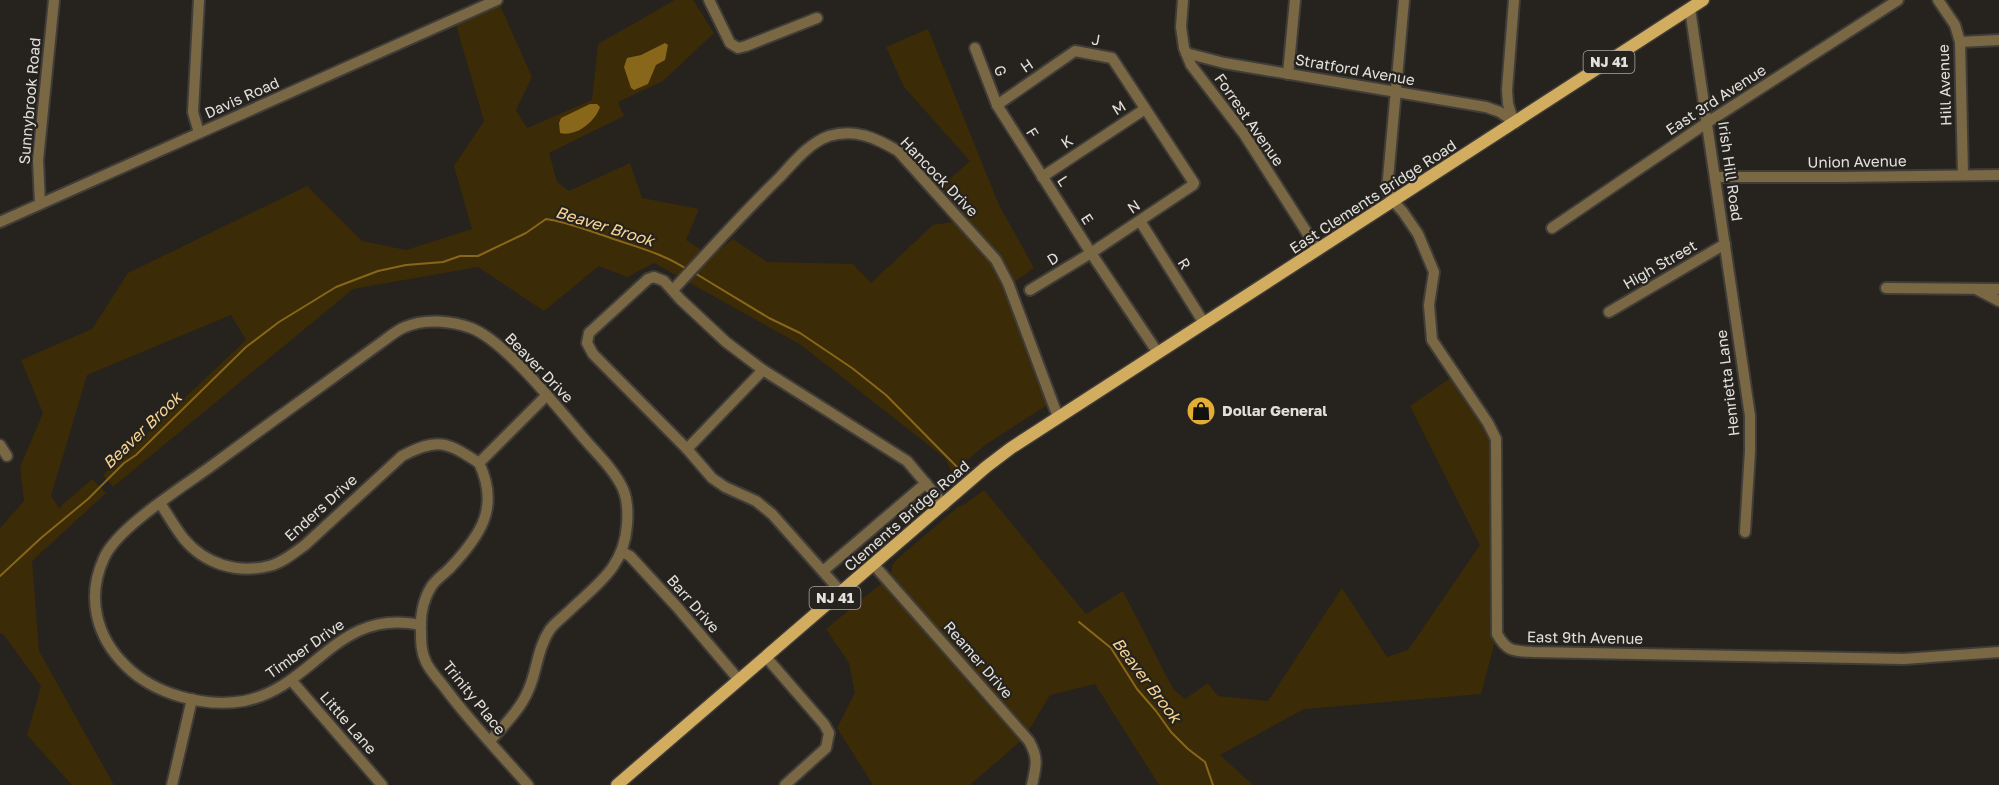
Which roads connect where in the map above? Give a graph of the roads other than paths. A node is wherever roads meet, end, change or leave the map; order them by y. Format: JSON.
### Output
{"nodes":[{"id":1,"x":54,"y":0,"type":"edge"},
{"id":2,"x":199,"y":0,"type":"edge"},
{"id":3,"x":497,"y":0,"type":"edge"},
{"id":4,"x":709,"y":0,"type":"edge"},
{"id":5,"x":1183,"y":0,"type":"edge"},
{"id":6,"x":1295,"y":0,"type":"edge"},
{"id":7,"x":1404,"y":0,"type":"edge"},
{"id":8,"x":1514,"y":0,"type":"edge"},
{"id":9,"x":1703,"y":0,"type":"edge"},
{"id":10,"x":1898,"y":0,"type":"edge"},
{"id":11,"x":1938,"y":0,"type":"edge"},
{"id":12,"x":1690,"y":9,"type":"junction"},
{"id":13,"x":817,"y":18,"type":"dead end"},
{"id":14,"x":1999,"y":40,"type":"edge"},
{"id":15,"x":1960,"y":42,"type":"junction"},
{"id":16,"x":975,"y":48,"type":"dead end"},
{"id":17,"x":1075,"y":51,"type":"joint"},
{"id":18,"x":1186,"y":53,"type":"junction"},
{"id":19,"x":1288,"y":75,"type":"junction"},
{"id":20,"x":1396,"y":93,"type":"junction"},
{"id":21,"x":997,"y":105,"type":"junction"},
{"id":22,"x":1145,"y":109,"type":"junction"},
{"id":23,"x":1708,"y":122,"type":"junction"},
{"id":24,"x":1515,"y":123,"type":"junction"},
{"id":25,"x":1108,"y":132,"type":"joint"},
{"id":26,"x":199,"y":133,"type":"junction"},
{"id":27,"x":1962,"y":175,"type":"junction"},
{"id":28,"x":1999,"y":175,"type":"edge"},
{"id":29,"x":1042,"y":177,"type":"junction"},
{"id":30,"x":1715,"y":177,"type":"junction"},
{"id":31,"x":1058,"y":201,"type":"joint"},
{"id":32,"x":1394,"y":202,"type":"junction"},
{"id":33,"x":40,"y":204,"type":"junction"},
{"id":34,"x":1140,"y":221,"type":"junction"},
{"id":35,"x":0,"y":222,"type":"edge"},
{"id":36,"x":1552,"y":228,"type":"dead end"},
{"id":37,"x":1725,"y":244,"type":"junction"},
{"id":38,"x":1318,"y":250,"type":"junction"},
{"id":39,"x":1091,"y":253,"type":"junction"},
{"id":40,"x":1886,"y":288,"type":"dead end"},
{"id":41,"x":1976,"y":289,"type":"junction"},
{"id":42,"x":1999,"y":289,"type":"edge"},
{"id":43,"x":1030,"y":290,"type":"dead end"},
{"id":44,"x":673,"y":291,"type":"junction"},
{"id":45,"x":1999,"y":301,"type":"edge"},
{"id":46,"x":1733,"y":303,"type":"joint"},
{"id":47,"x":1609,"y":312,"type":"dead end"},
{"id":48,"x":1204,"y":323,"type":"junction"},
{"id":49,"x":1158,"y":353,"type":"junction"},
{"id":50,"x":764,"y":370,"type":"junction"},
{"id":51,"x":547,"y":395,"type":"junction"},
{"id":52,"x":1058,"y":417,"type":"junction"},
{"id":53,"x":0,"y":445,"type":"edge"},
{"id":54,"x":687,"y":449,"type":"junction"},
{"id":55,"x":7,"y":456,"type":"dead end"},
{"id":56,"x":479,"y":463,"type":"junction"},
{"id":57,"x":926,"y":483,"type":"junction"},
{"id":58,"x":160,"y":503,"type":"junction"},
{"id":59,"x":944,"y":505,"type":"junction"},
{"id":60,"x":1745,"y":532,"type":"dead end"},
{"id":61,"x":622,"y":552,"type":"junction"},
{"id":62,"x":874,"y":565,"type":"junction"},
{"id":63,"x":823,"y":571,"type":"junction"},
{"id":64,"x":842,"y":593,"type":"junction"},
{"id":65,"x":421,"y":625,"type":"junction"},
{"id":66,"x":1999,"y":652,"type":"edge"},
{"id":67,"x":766,"y":657,"type":"junction"},
{"id":68,"x":291,"y":680,"type":"junction"},
{"id":69,"x":739,"y":680,"type":"junction"},
{"id":70,"x":192,"y":699,"type":"junction"},
{"id":71,"x":490,"y":741,"type":"junction"},
{"id":72,"x":172,"y":785,"type":"edge"},
{"id":73,"x":382,"y":785,"type":"edge"},
{"id":74,"x":528,"y":785,"type":"edge"},
{"id":75,"x":617,"y":785,"type":"edge"},
{"id":76,"x":785,"y":785,"type":"edge"},
{"id":77,"x":1032,"y":785,"type":"edge"}],
"edges":[{"from":1,"to":33,"type":"street","name":"Sunnybrook Road"},
{"from":2,"to":26,"type":"street"},
{"from":3,"to":26,"type":"street","name":"Davis Road"},
{"from":4,"to":13,"type":"street"},
{"from":5,"to":18,"type":"street","name":"Forrest Avenue"},
{"from":6,"to":19,"type":"street"},
{"from":7,"to":20,"type":"street"},
{"from":8,"to":24,"type":"street"},
{"from":9,"to":12,"type":"main road","name":"East Clements Bridge Road","number":"NJ 41"},
{"from":10,"to":23,"type":"street","name":"East 3rd Avenue"},
{"from":11,"to":15,"type":"street","name":"Hill Avenue"},
{"from":12,"to":23,"type":"street","name":"Irish Hill Road"},
{"from":12,"to":24,"type":"main road","name":"East Clements Bridge Road","number":"NJ 41"},
{"from":14,"to":15,"type":"street"},
{"from":15,"to":27,"type":"street","name":"Hill Avenue"},
{"from":16,"to":21,"type":"street","name":"G"},
{"from":17,"to":21,"type":"street","name":"H"},
{"from":17,"to":22,"type":"street","name":"J"},
{"from":18,"to":19,"type":"street","name":"Stratford Avenue"},
{"from":18,"to":38,"type":"street","name":"Forrest Avenue"},
{"from":19,"to":20,"type":"street","name":"Stratford Avenue"},
{"from":20,"to":24,"type":"street","name":"Stratford Avenue"},
{"from":20,"to":32,"type":"street"},
{"from":21,"to":29,"type":"street","name":"F"},
{"from":22,"to":25,"type":"street","name":"M"},
{"from":22,"to":34,"type":"street","name":"N"},
{"from":23,"to":30,"type":"street","name":"Irish Hill Road"},
{"from":23,"to":36,"type":"street","name":"East 3rd Avenue"},
{"from":24,"to":32,"type":"main road","name":"East Clements Bridge Road","number":"NJ 41"},
{"from":25,"to":29,"type":"street","name":"K"},
{"from":26,"to":33,"type":"street","name":"Davis Road"},
{"from":27,"to":28,"type":"street","name":"Union Avenue"},
{"from":27,"to":30,"type":"street","name":"Union Avenue"},
{"from":29,"to":31,"type":"street","name":"L"},
{"from":30,"to":37,"type":"street","name":"Irish Hill Road"},
{"from":31,"to":39,"type":"street","name":"E"},
{"from":32,"to":38,"type":"main road","name":"East Clements Bridge Road","number":"NJ 41"},
{"from":32,"to":66,"type":"street","name":"East 9th Avenue"},
{"from":33,"to":35,"type":"street","name":"Davis Road"},
{"from":34,"to":39,"type":"street","name":"N"},
{"from":34,"to":48,"type":"street","name":"R"},
{"from":37,"to":46,"type":"street","name":"Irish Hill Road"},
{"from":37,"to":47,"type":"street","name":"High Street"},
{"from":38,"to":48,"type":"main road","name":"East Clements Bridge Road","number":"NJ 41"},
{"from":39,"to":43,"type":"street","name":"D"},
{"from":39,"to":49,"type":"street"},
{"from":40,"to":41,"type":"street"},
{"from":41,"to":42,"type":"street"},
{"from":41,"to":45,"type":"street"},
{"from":44,"to":50,"type":"street"},
{"from":44,"to":52,"type":"street","name":"Hancock Drive"},
{"from":44,"to":54,"type":"street"},
{"from":46,"to":60,"type":"street","name":"Henrietta Lane"},
{"from":48,"to":49,"type":"main road","name":"East Clements Bridge Road","number":"NJ 41"},
{"from":49,"to":52,"type":"main road","name":"East Clements Bridge Road","number":"NJ 41"},
{"from":50,"to":54,"type":"street"},
{"from":50,"to":57,"type":"street"},
{"from":51,"to":56,"type":"street"},
{"from":51,"to":58,"type":"street","name":"Beaver Drive"},
{"from":51,"to":61,"type":"street","name":"Beaver Drive"},
{"from":52,"to":59,"type":"main road","name":"Clements Bridge Road","number":"NJ 41"},
{"from":53,"to":55,"type":"street"},
{"from":54,"to":63,"type":"street"},
{"from":56,"to":58,"type":"street","name":"Enders Drive"},
{"from":56,"to":65,"type":"street","name":"Trinity Place"},
{"from":57,"to":59,"type":"street"},
{"from":57,"to":63,"type":"street"},
{"from":58,"to":70,"type":"street","name":"Timber Drive"},
{"from":59,"to":62,"type":"main road","name":"Clements Bridge Road","number":"NJ 41"},
{"from":61,"to":69,"type":"street","name":"Barr Drive"},
{"from":61,"to":71,"type":"street","name":"Beaver Drive"},
{"from":62,"to":64,"type":"main road","name":"Clements Bridge Road","number":"NJ 41"},
{"from":62,"to":77,"type":"street","name":"Reamer Drive"},
{"from":63,"to":64,"type":"street"},
{"from":64,"to":67,"type":"main road","name":"Clements Bridge Road","number":"NJ 41"},
{"from":65,"to":68,"type":"street","name":"Timber Drive"},
{"from":65,"to":71,"type":"street","name":"Trinity Place"},
{"from":67,"to":69,"type":"main road","name":"Clements Bridge Road","number":"NJ 41"},
{"from":67,"to":76,"type":"street"},
{"from":68,"to":70,"type":"street","name":"Timber Drive"},
{"from":68,"to":73,"type":"street","name":"Little Lane"},
{"from":69,"to":75,"type":"main road","name":"Clements Bridge Road","number":"NJ 41"},
{"from":70,"to":72,"type":"street"},
{"from":71,"to":74,"type":"street","name":"Trinity Place"}]}
